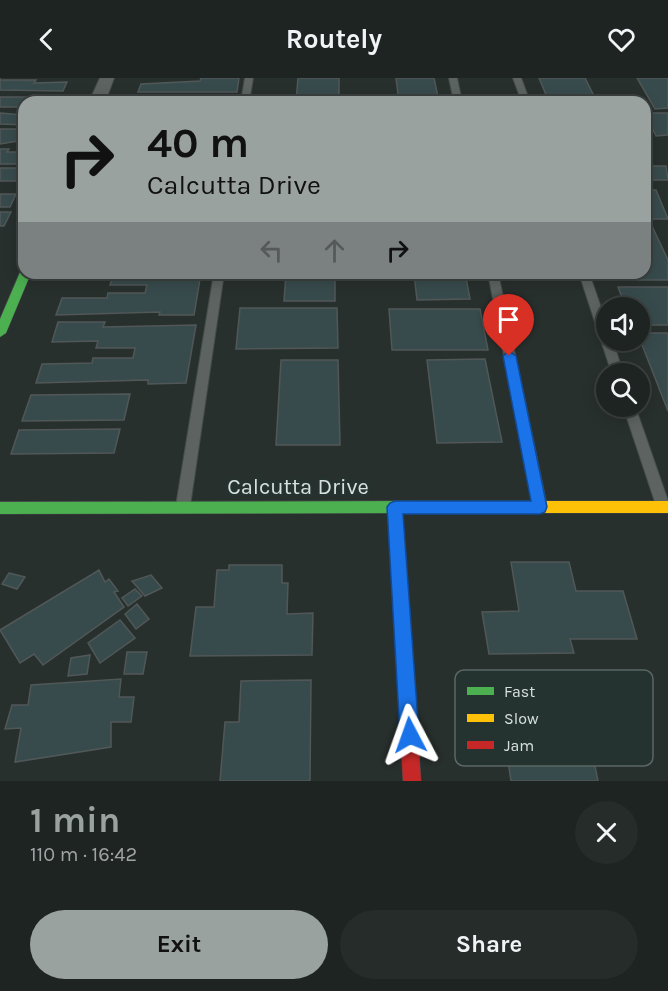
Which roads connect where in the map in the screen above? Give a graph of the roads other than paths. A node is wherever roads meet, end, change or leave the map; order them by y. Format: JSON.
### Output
{"nodes":[{"id":1,"x":107,"y":78,"type":"edge"},
{"id":2,"x":249,"y":78,"type":"edge"},
{"id":3,"x":453,"y":78,"type":"edge"},
{"id":4,"x":517,"y":78,"type":"edge"},
{"id":5,"x":100,"y":96,"type":"edge"},
{"id":6,"x":246,"y":96,"type":"edge"},
{"id":7,"x":457,"y":96,"type":"edge"},
{"id":8,"x":524,"y":96,"type":"edge"},
{"id":9,"x":22,"y":279,"type":"edge"},
{"id":10,"x":218,"y":279,"type":"edge"},
{"id":11,"x":494,"y":279,"type":"edge"},
{"id":12,"x":586,"y":279,"type":"edge"},
{"id":13,"x":596,"y":309,"type":"edge"},
{"id":14,"x":0,"y":333,"type":"edge"},
{"id":15,"x":633,"y":417,"type":"edge"},
{"id":16,"x":395,"y":507,"type":"junction"},
{"id":17,"x":540,"y":507,"type":"junction"},
{"id":18,"x":666,"y":507,"type":"edge"},
{"id":19,"x":0,"y":508,"type":"edge"},
{"id":20,"x":183,"y":508,"type":"junction"},
{"id":21,"x":412,"y":781,"type":"edge"}],
"edges":[{"from":1,"to":5,"type":"street"},
{"from":2,"to":6,"type":"lane"},
{"from":3,"to":7,"type":"lane"},
{"from":4,"to":8,"type":"lane"},
{"from":9,"to":14,"type":"street"},
{"from":10,"to":20,"type":"lane"},
{"from":11,"to":17,"type":"lane"},
{"from":12,"to":13,"type":"lane"},
{"from":15,"to":18,"type":"lane"},
{"from":16,"to":17,"type":"street","name":"Calcutta Drive"},
{"from":16,"to":20,"type":"street","name":"Calcutta Drive"},
{"from":16,"to":21,"type":"street"},
{"from":17,"to":18,"type":"street","name":"Calcutta Drive"},
{"from":19,"to":20,"type":"street","name":"Calcutta Drive"}]}
